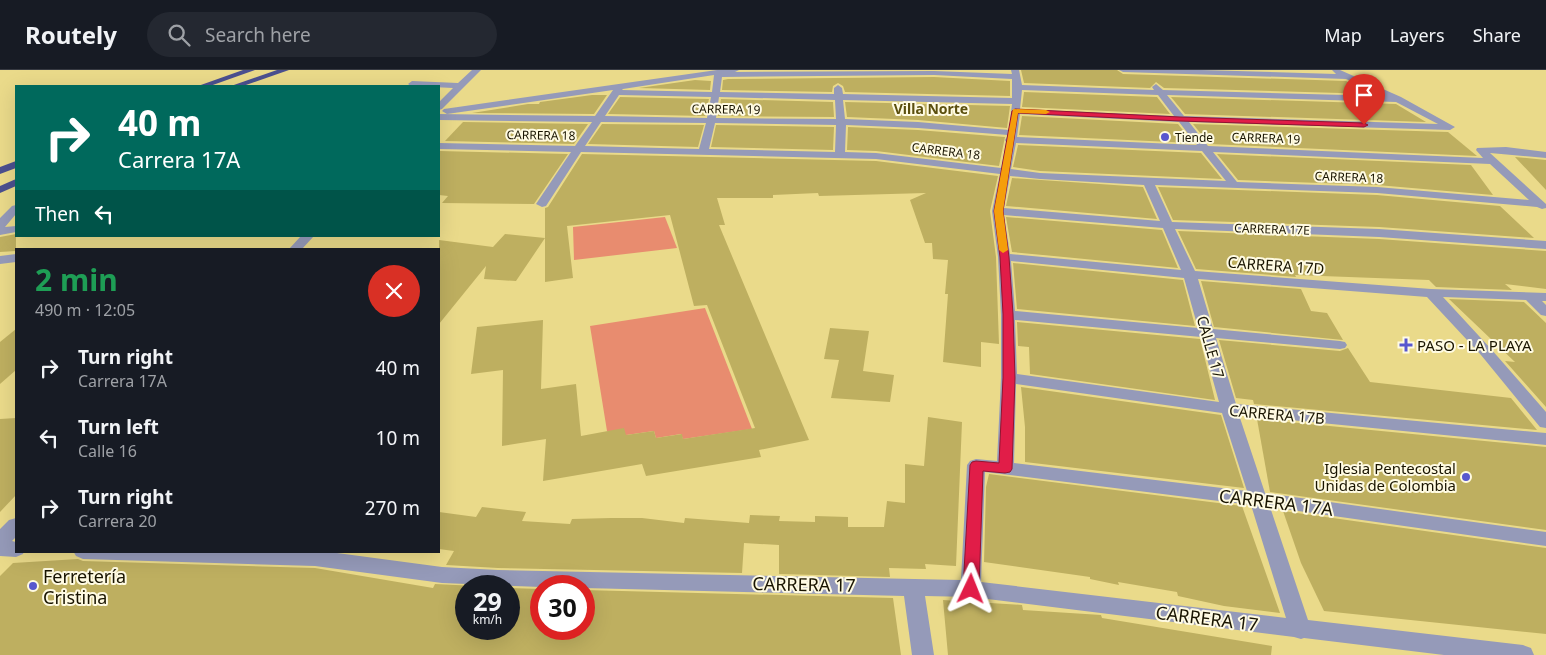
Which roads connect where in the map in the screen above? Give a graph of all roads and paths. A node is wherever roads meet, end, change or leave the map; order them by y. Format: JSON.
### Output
{"nodes":[{"id":1,"x":251,"y":70,"type":"edge"},
{"id":2,"x":285,"y":70,"type":"edge"},
{"id":3,"x":477,"y":70,"type":"edge"},
{"id":4,"x":735,"y":70,"type":"edge"},
{"id":5,"x":1123,"y":70,"type":"edge"},
{"id":6,"x":1143,"y":70,"type":"edge"},
{"id":7,"x":1332,"y":70,"type":"edge"},
{"id":8,"x":835,"y":72,"type":"edge"},
{"id":9,"x":719,"y":73,"type":"junction"},
{"id":10,"x":1344,"y":77,"type":"junction"},
{"id":11,"x":1016,"y":78,"type":"edge"},
{"id":12,"x":412,"y":84,"type":"dead end"},
{"id":13,"x":205,"y":85,"type":"edge"},
{"id":14,"x":238,"y":85,"type":"edge"},
{"id":15,"x":436,"y":85,"type":"edge"},
{"id":16,"x":440,"y":85,"type":"edge"},
{"id":17,"x":461,"y":86,"type":"junction"},
{"id":18,"x":618,"y":89,"type":"junction"},
{"id":19,"x":1159,"y":92,"type":"junction"},
{"id":20,"x":715,"y":95,"type":"junction"},
{"id":21,"x":840,"y":97,"type":"junction"},
{"id":22,"x":1398,"y":100,"type":"junction"},
{"id":23,"x":440,"y":106,"type":"edge"},
{"id":24,"x":1016,"y":106,"type":"junction"},
{"id":25,"x":440,"y":112,"type":"edge"},
{"id":26,"x":440,"y":117,"type":"edge"},
{"id":27,"x":596,"y":119,"type":"junction"},
{"id":28,"x":1180,"y":119,"type":"junction"},
{"id":29,"x":711,"y":122,"type":"junction"},
{"id":30,"x":841,"y":122,"type":"junction"},
{"id":31,"x":1011,"y":136,"type":"junction"},
{"id":32,"x":440,"y":146,"type":"edge"},
{"id":33,"x":578,"y":148,"type":"junction"},
{"id":34,"x":1205,"y":148,"type":"junction"},
{"id":35,"x":702,"y":152,"type":"junction"},
{"id":36,"x":840,"y":154,"type":"junction"},
{"id":37,"x":1546,"y":155,"type":"edge"},
{"id":38,"x":1491,"y":160,"type":"junction"},
{"id":39,"x":15,"y":164,"type":"edge"},
{"id":40,"x":0,"y":171,"type":"edge"},
{"id":41,"x":1006,"y":172,"type":"junction"},
{"id":42,"x":15,"y":182,"type":"edge"},
{"id":43,"x":1148,"y":182,"type":"junction"},
{"id":44,"x":1234,"y":185,"type":"junction"},
{"id":45,"x":0,"y":190,"type":"edge"},
{"id":46,"x":542,"y":204,"type":"dead end"},
{"id":47,"x":1543,"y":207,"type":"edge"},
{"id":48,"x":15,"y":209,"type":"edge"},
{"id":49,"x":998,"y":211,"type":"junction"},
{"id":50,"x":0,"y":224,"type":"edge"},
{"id":51,"x":1168,"y":226,"type":"junction"},
{"id":52,"x":15,"y":229,"type":"edge"},
{"id":53,"x":0,"y":231,"type":"edge"},
{"id":54,"x":307,"y":237,"type":"edge"},
{"id":55,"x":1546,"y":245,"type":"edge"},
{"id":56,"x":297,"y":248,"type":"edge"},
{"id":57,"x":1004,"y":257,"type":"junction"},
{"id":58,"x":15,"y":258,"type":"edge"},
{"id":59,"x":0,"y":260,"type":"edge"},
{"id":60,"x":1190,"y":275,"type":"junction"},
{"id":61,"x":1431,"y":292,"type":"junction"},
{"id":62,"x":1529,"y":296,"type":"junction"},
{"id":63,"x":1546,"y":297,"type":"edge"},
{"id":64,"x":1546,"y":312,"type":"edge"},
{"id":65,"x":1008,"y":314,"type":"junction"},
{"id":66,"x":1207,"y":333,"type":"junction"},
{"id":67,"x":1340,"y":345,"type":"dead end"},
{"id":68,"x":1009,"y":378,"type":"junction"},
{"id":69,"x":1229,"y":410,"type":"junction"},
{"id":70,"x":1546,"y":424,"type":"edge"},
{"id":71,"x":1546,"y":439,"type":"edge"},
{"id":72,"x":1005,"y":469,"type":"junction"},
{"id":73,"x":1259,"y":499,"type":"junction"},
{"id":74,"x":15,"y":526,"type":"edge"},
{"id":75,"x":1546,"y":539,"type":"edge"},
{"id":76,"x":0,"y":541,"type":"edge"},
{"id":77,"x":0,"y":548,"type":"edge"},
{"id":78,"x":15,"y":549,"type":"edge"},
{"id":79,"x":149,"y":553,"type":"edge"},
{"id":80,"x":913,"y":586,"type":"junction"},
{"id":81,"x":971,"y":589,"type":"junction"},
{"id":82,"x":1302,"y":630,"type":"junction"},
{"id":83,"x":924,"y":655,"type":"edge"},
{"id":84,"x":1523,"y":655,"type":"edge"}],
"edges":[{"from":1,"to":13,"type":"highway"},
{"from":2,"to":14,"type":"highway"},
{"from":3,"to":17,"type":"street"},
{"from":4,"to":9,"type":"street"},
{"from":5,"to":6,"type":"street"},
{"from":6,"to":10,"type":"street"},
{"from":6,"to":19,"type":"street"},
{"from":7,"to":10,"type":"street"},
{"from":8,"to":9,"type":"street"},
{"from":8,"to":11,"type":"street"},
{"from":8,"to":21,"type":"street"},
{"from":9,"to":18,"type":"street"},
{"from":9,"to":20,"type":"street"},
{"from":10,"to":22,"type":"street"},
{"from":11,"to":19,"type":"street"},
{"from":11,"to":24,"type":"street"},
{"from":12,"to":15,"type":"street"},
{"from":16,"to":17,"type":"street"},
{"from":17,"to":23,"type":"street"},
{"from":18,"to":20,"type":"street"},
{"from":18,"to":25,"type":"street"},
{"from":18,"to":27,"type":"street"},
{"from":19,"to":22,"type":"street"},
{"from":19,"to":28,"type":"street"},
{"from":20,"to":21,"type":"street"},
{"from":20,"to":29,"type":"street"},
{"from":21,"to":24,"type":"street"},
{"from":21,"to":30,"type":"street"},
{"from":22,"to":28,"type":"street"},
{"from":24,"to":28,"type":"street"},
{"from":24,"to":31,"type":"street"},
{"from":26,"to":27,"type":"street","name":"CARRERA 19"},
{"from":27,"to":29,"type":"street","name":"CARRERA 19"},
{"from":27,"to":33,"type":"street"},
{"from":28,"to":34,"type":"street"},
{"from":29,"to":30,"type":"street","name":"CARRERA 19"},
{"from":29,"to":35,"type":"street"},
{"from":30,"to":31,"type":"street","name":"CARRERA 19"},
{"from":30,"to":36,"type":"street"},
{"from":31,"to":34,"type":"street","name":"CARRERA 19"},
{"from":31,"to":41,"type":"street"},
{"from":32,"to":33,"type":"street","name":"CARRERA 18"},
{"from":33,"to":35,"type":"street","name":"CARRERA 18"},
{"from":33,"to":46,"type":"street"},
{"from":34,"to":38,"type":"street","name":"CARRERA 19"},
{"from":34,"to":44,"type":"street"},
{"from":35,"to":36,"type":"street","name":"CARRERA 18"},
{"from":36,"to":41,"type":"street","name":"CARRERA 18"},
{"from":37,"to":38,"type":"street"},
{"from":38,"to":47,"type":"street"},
{"from":39,"to":40,"type":"highway"},
{"from":41,"to":43,"type":"street","name":"CARRERA 18"},
{"from":41,"to":49,"type":"street"},
{"from":42,"to":45,"type":"highway"},
{"from":43,"to":44,"type":"street","name":"CARRERA 18"},
{"from":43,"to":51,"type":"street","name":"CALLE 17"},
{"from":44,"to":47,"type":"street","name":"CARRERA 18"},
{"from":48,"to":50,"type":"street"},
{"from":49,"to":51,"type":"street","name":"CARRERA 17E"},
{"from":49,"to":57,"type":"street"},
{"from":51,"to":55,"type":"street","name":"CARRERA 17E"},
{"from":51,"to":60,"type":"street","name":"CALLE 17"},
{"from":52,"to":53,"type":"street"},
{"from":54,"to":56,"type":"street"},
{"from":57,"to":60,"type":"street","name":"CARRERA 17D"},
{"from":57,"to":65,"type":"street"},
{"from":58,"to":59,"type":"street"},
{"from":60,"to":61,"type":"street","name":"CARRERA 17D"},
{"from":60,"to":66,"type":"street","name":"CALLE 17"},
{"from":61,"to":62,"type":"street","name":"CARRERA 17D"},
{"from":61,"to":70,"type":"street"},
{"from":62,"to":63,"type":"street","name":"CARRERA 17D"},
{"from":62,"to":64,"type":"street"},
{"from":65,"to":66,"type":"street"},
{"from":65,"to":68,"type":"street"},
{"from":66,"to":67,"type":"street"},
{"from":66,"to":69,"type":"street","name":"CALLE 17"},
{"from":68,"to":69,"type":"street","name":"CARRERA 17B"},
{"from":68,"to":72,"type":"street"},
{"from":69,"to":71,"type":"street","name":"CARRERA 17B"},
{"from":69,"to":73,"type":"street","name":"CALLE 17"},
{"from":72,"to":73,"type":"street","name":"CARRERA 17A"},
{"from":72,"to":81,"type":"street","name":"CARRERA 17A"},
{"from":73,"to":75,"type":"street","name":"CARRERA 17A"},
{"from":73,"to":82,"type":"street","name":"CALLE 17"},
{"from":74,"to":76,"type":"street"},
{"from":77,"to":78,"type":"street"},
{"from":79,"to":80,"type":"street","name":"CARRERA 17"},
{"from":80,"to":81,"type":"street","name":"CARRERA 17"},
{"from":80,"to":83,"type":"street"},
{"from":81,"to":82,"type":"street","name":"CARRERA 17"},
{"from":82,"to":84,"type":"street","name":"CARRERA 17"}]}
